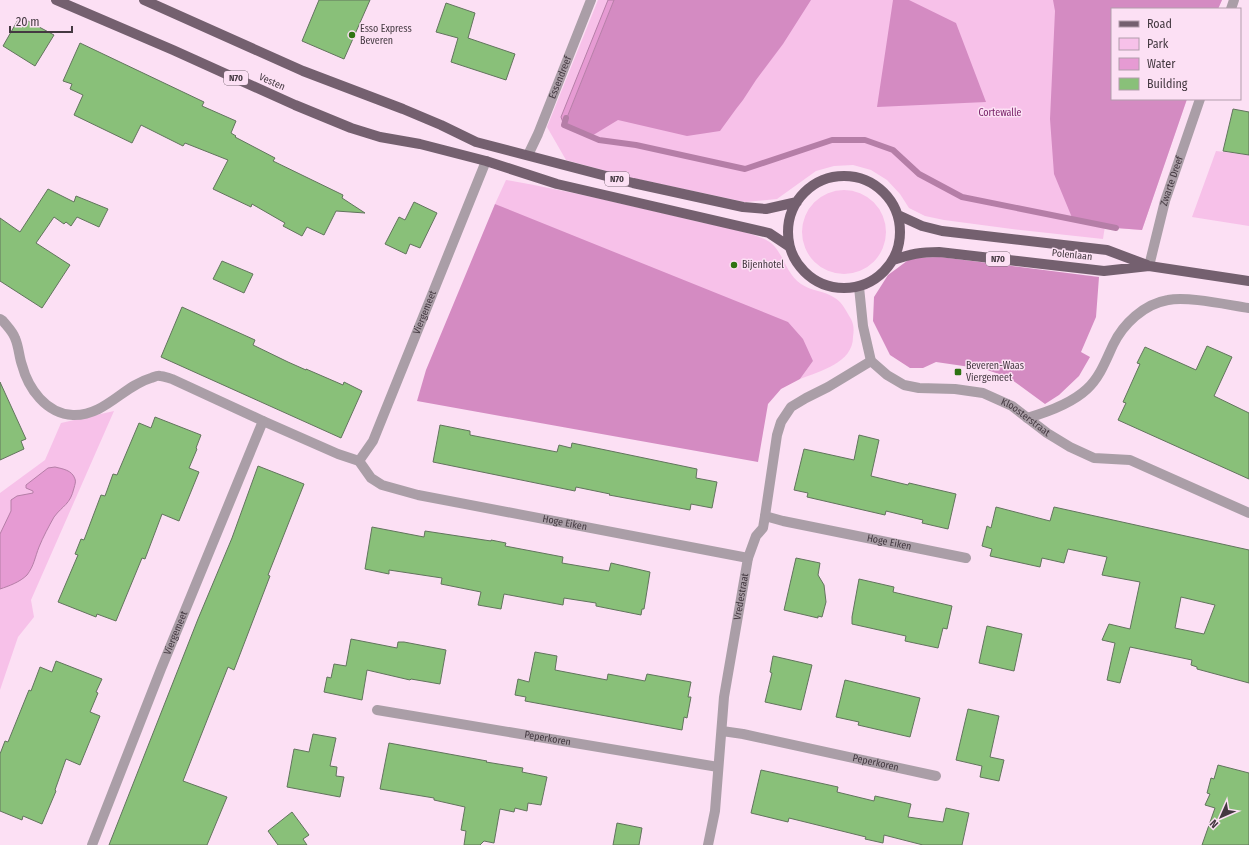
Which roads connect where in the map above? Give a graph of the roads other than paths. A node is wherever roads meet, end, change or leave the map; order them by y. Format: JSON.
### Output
{"nodes":[{"id":1,"x":56,"y":0,"type":"edge"},
{"id":2,"x":144,"y":0,"type":"edge"},
{"id":3,"x":591,"y":0,"type":"edge"},
{"id":4,"x":1200,"y":100,"type":"edge"},
{"id":5,"x":528,"y":155,"type":"junction"},
{"id":6,"x":486,"y":161,"type":"junction"},
{"id":7,"x":797,"y":202,"type":"junction"},
{"id":8,"x":898,"y":215,"type":"junction"},
{"id":9,"x":790,"y":247,"type":"junction"},
{"id":10,"x":893,"y":260,"type":"junction"},
{"id":11,"x":1149,"y":266,"type":"junction"},
{"id":12,"x":1249,"y":281,"type":"edge"},
{"id":13,"x":859,"y":287,"type":"junction"},
{"id":14,"x":1249,"y":308,"type":"edge"},
{"id":15,"x":0,"y":319,"type":"edge"},
{"id":16,"x":871,"y":361,"type":"junction"},
{"id":17,"x":1027,"y":418,"type":"junction"},
{"id":18,"x":263,"y":421,"type":"junction"},
{"id":19,"x":359,"y":461,"type":"junction"},
{"id":20,"x":1249,"y":513,"type":"edge"},
{"id":21,"x":765,"y":516,"type":"junction"},
{"id":22,"x":748,"y":558,"type":"junction"},
{"id":23,"x":966,"y":558,"type":"dead end"},
{"id":24,"x":377,"y":710,"type":"dead end"},
{"id":25,"x":722,"y":731,"type":"junction"},
{"id":26,"x":718,"y":767,"type":"junction"},
{"id":27,"x":936,"y":776,"type":"dead end"},
{"id":28,"x":92,"y":845,"type":"edge"},
{"id":29,"x":708,"y":845,"type":"edge"}],
"edges":[{"from":1,"to":6,"type":"main road","name":"Vesten","number":"N70"},
{"from":2,"to":5,"type":"main road","number":"N70"},
{"from":3,"to":5,"type":"street","name":"Essendreef"},
{"from":4,"to":11,"type":"street","name":"Zwarte Dreef"},
{"from":5,"to":7,"type":"main road","number":"N70"},
{"from":6,"to":9,"type":"main road","number":"N70"},
{"from":6,"to":19,"type":"street","name":"Viergemeet"},
{"from":7,"to":8,"type":"main road","number":"N70"},
{"from":7,"to":9,"type":"main road","number":"N70"},
{"from":8,"to":10,"type":"main road","number":"N70"},
{"from":8,"to":11,"type":"main road","name":"Polenlaan","number":"N70"},
{"from":9,"to":13,"type":"main road","number":"N70"},
{"from":10,"to":11,"type":"main road","name":"Polenlaan","number":"N70"},
{"from":10,"to":13,"type":"main road","number":"N70"},
{"from":11,"to":12,"type":"main road","name":"Polenlaan","number":"N70"},
{"from":13,"to":16,"type":"street"},
{"from":14,"to":17,"type":"street"},
{"from":15,"to":18,"type":"street"},
{"from":16,"to":17,"type":"street","name":"Kloosterstraat"},
{"from":16,"to":21,"type":"street","name":"Vredestraat"},
{"from":17,"to":20,"type":"street","name":"Kloosterstraat"},
{"from":18,"to":19,"type":"street"},
{"from":18,"to":28,"type":"street","name":"Viergemeet"},
{"from":19,"to":22,"type":"street","name":"Hoge Eiken"},
{"from":21,"to":22,"type":"street","name":"Vredestraat"},
{"from":21,"to":23,"type":"street","name":"Hoge Eiken"},
{"from":22,"to":25,"type":"street","name":"Vredestraat"},
{"from":24,"to":26,"type":"street","name":"Peperkoren"},
{"from":25,"to":26,"type":"street","name":"Vredestraat"},
{"from":25,"to":27,"type":"street","name":"Peperkoren"},
{"from":26,"to":29,"type":"street","name":"Vredestraat"}]}
